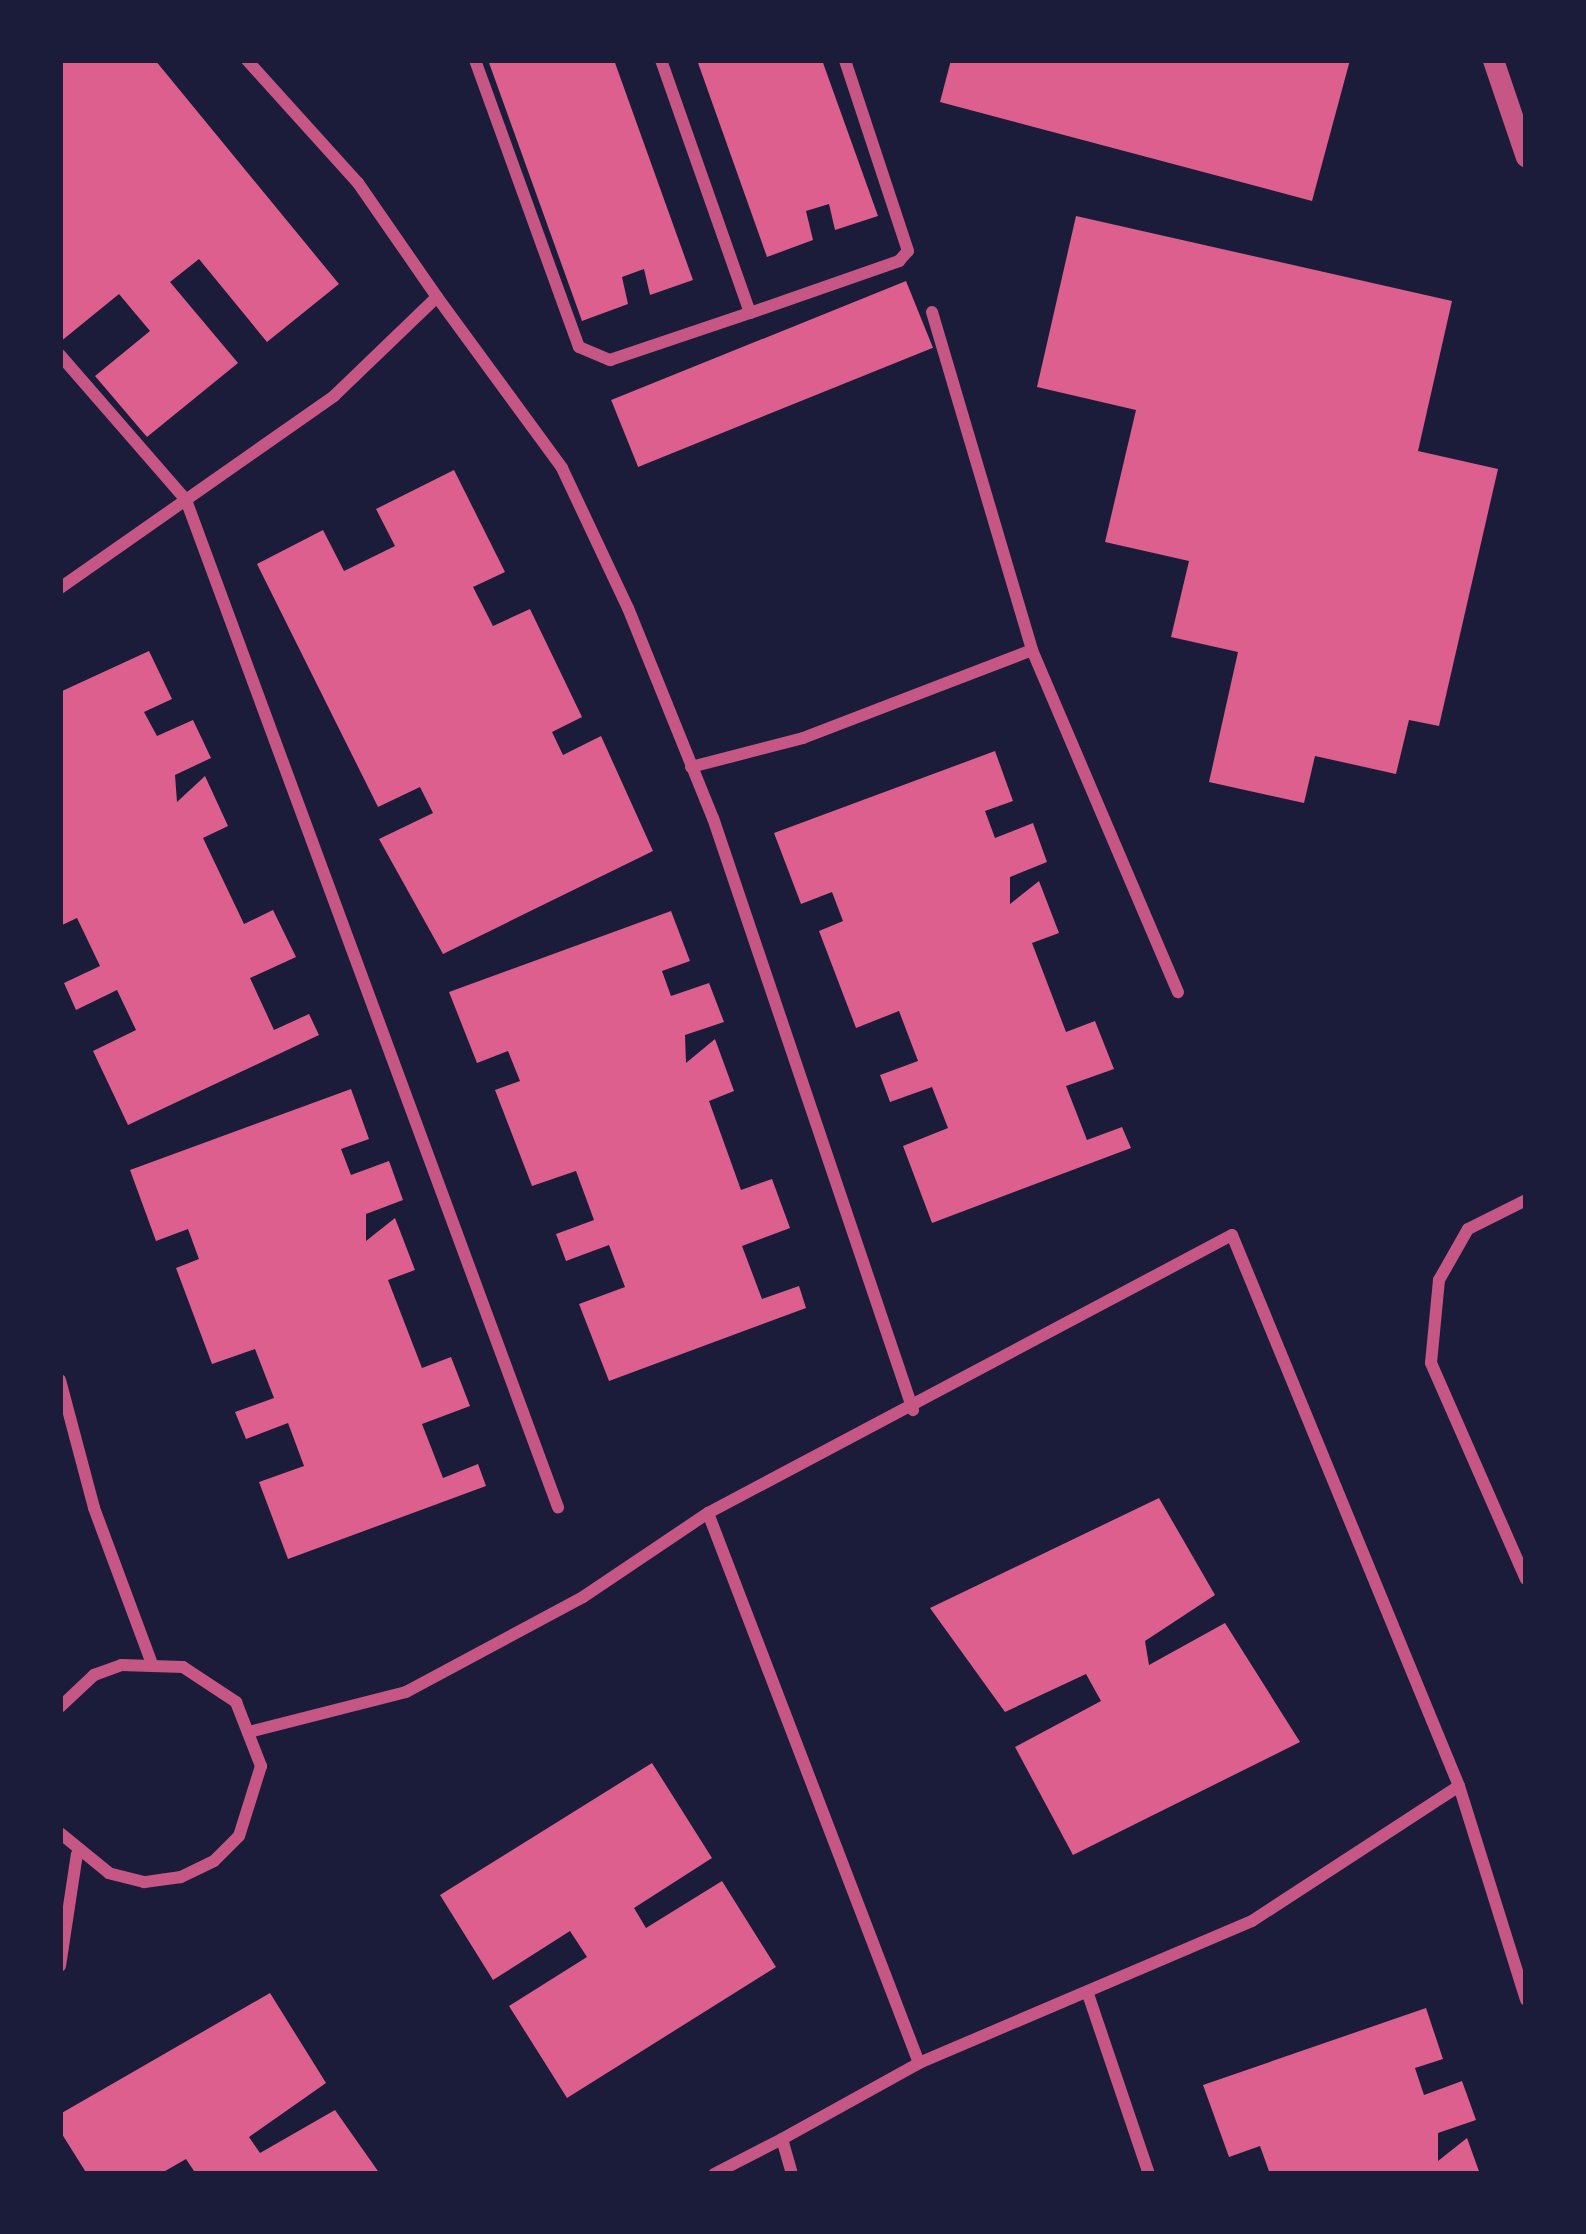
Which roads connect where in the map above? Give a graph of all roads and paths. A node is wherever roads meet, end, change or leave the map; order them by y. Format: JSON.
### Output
{"nodes":[{"id":1,"x":247,"y":60,"type":"edge"},
{"id":2,"x":475,"y":60,"type":"edge"},
{"id":3,"x":661,"y":60,"type":"edge"},
{"id":4,"x":845,"y":60,"type":"edge"},
{"id":5,"x":1493,"y":60,"type":"edge"},
{"id":6,"x":1526,"y":157,"type":"edge"},
{"id":7,"x":437,"y":297,"type":"junction"},
{"id":8,"x":932,"y":312,"type":"dead end"},
{"id":9,"x":750,"y":313,"type":"junction"},
{"id":10,"x":60,"y":355,"type":"edge"},
{"id":11,"x":186,"y":500,"type":"junction"},
{"id":12,"x":60,"y":588,"type":"edge"},
{"id":13,"x":1032,"y":650,"type":"junction"},
{"id":14,"x":692,"y":767,"type":"junction"},
{"id":15,"x":1178,"y":992,"type":"dead end"},
{"id":16,"x":1526,"y":1200,"type":"edge"},
{"id":17,"x":60,"y":1380,"type":"edge"},
{"id":18,"x":913,"y":1410,"type":"junction"},
{"id":19,"x":558,"y":1507,"type":"dead end"},
{"id":20,"x":707,"y":1513,"type":"junction"},
{"id":21,"x":1526,"y":1580,"type":"edge"},
{"id":22,"x":151,"y":1661,"type":"junction"},
{"id":23,"x":60,"y":1707,"type":"edge"},
{"id":24,"x":253,"y":1731,"type":"junction"},
{"id":25,"x":1459,"y":1786,"type":"junction"},
{"id":26,"x":60,"y":1833,"type":"edge"},
{"id":27,"x":77,"y":1854,"type":"junction"},
{"id":28,"x":60,"y":1966,"type":"edge"},
{"id":29,"x":1088,"y":1994,"type":"junction"},
{"id":30,"x":1526,"y":2000,"type":"edge"},
{"id":31,"x":919,"y":2063,"type":"junction"},
{"id":32,"x":782,"y":2139,"type":"junction"},
{"id":33,"x":714,"y":2174,"type":"edge"},
{"id":34,"x":792,"y":2174,"type":"edge"},
{"id":35,"x":1149,"y":2174,"type":"edge"}],
"edges":[{"from":1,"to":7,"type":"street"},
{"from":2,"to":9,"type":"street"},
{"from":3,"to":9,"type":"street"},
{"from":4,"to":9,"type":"street"},
{"from":5,"to":6,"type":"street"},
{"from":7,"to":11,"type":"street"},
{"from":7,"to":14,"type":"street"},
{"from":8,"to":13,"type":"street"},
{"from":10,"to":11,"type":"street"},
{"from":11,"to":12,"type":"street"},
{"from":11,"to":19,"type":"street"},
{"from":13,"to":14,"type":"street"},
{"from":13,"to":15,"type":"street"},
{"from":14,"to":18,"type":"street"},
{"from":16,"to":21,"type":"street"},
{"from":17,"to":22,"type":"street"},
{"from":18,"to":20,"type":"street"},
{"from":18,"to":25,"type":"street"},
{"from":20,"to":24,"type":"street"},
{"from":20,"to":31,"type":"street"},
{"from":22,"to":23,"type":"street"},
{"from":22,"to":24,"type":"street"},
{"from":24,"to":27,"type":"street"},
{"from":25,"to":29,"type":"street"},
{"from":25,"to":30,"type":"street"},
{"from":26,"to":27,"type":"street"},
{"from":27,"to":28,"type":"street"},
{"from":29,"to":31,"type":"street"},
{"from":29,"to":35,"type":"street"},
{"from":31,"to":32,"type":"street"},
{"from":32,"to":33,"type":"street"},
{"from":32,"to":34,"type":"street"}]}
